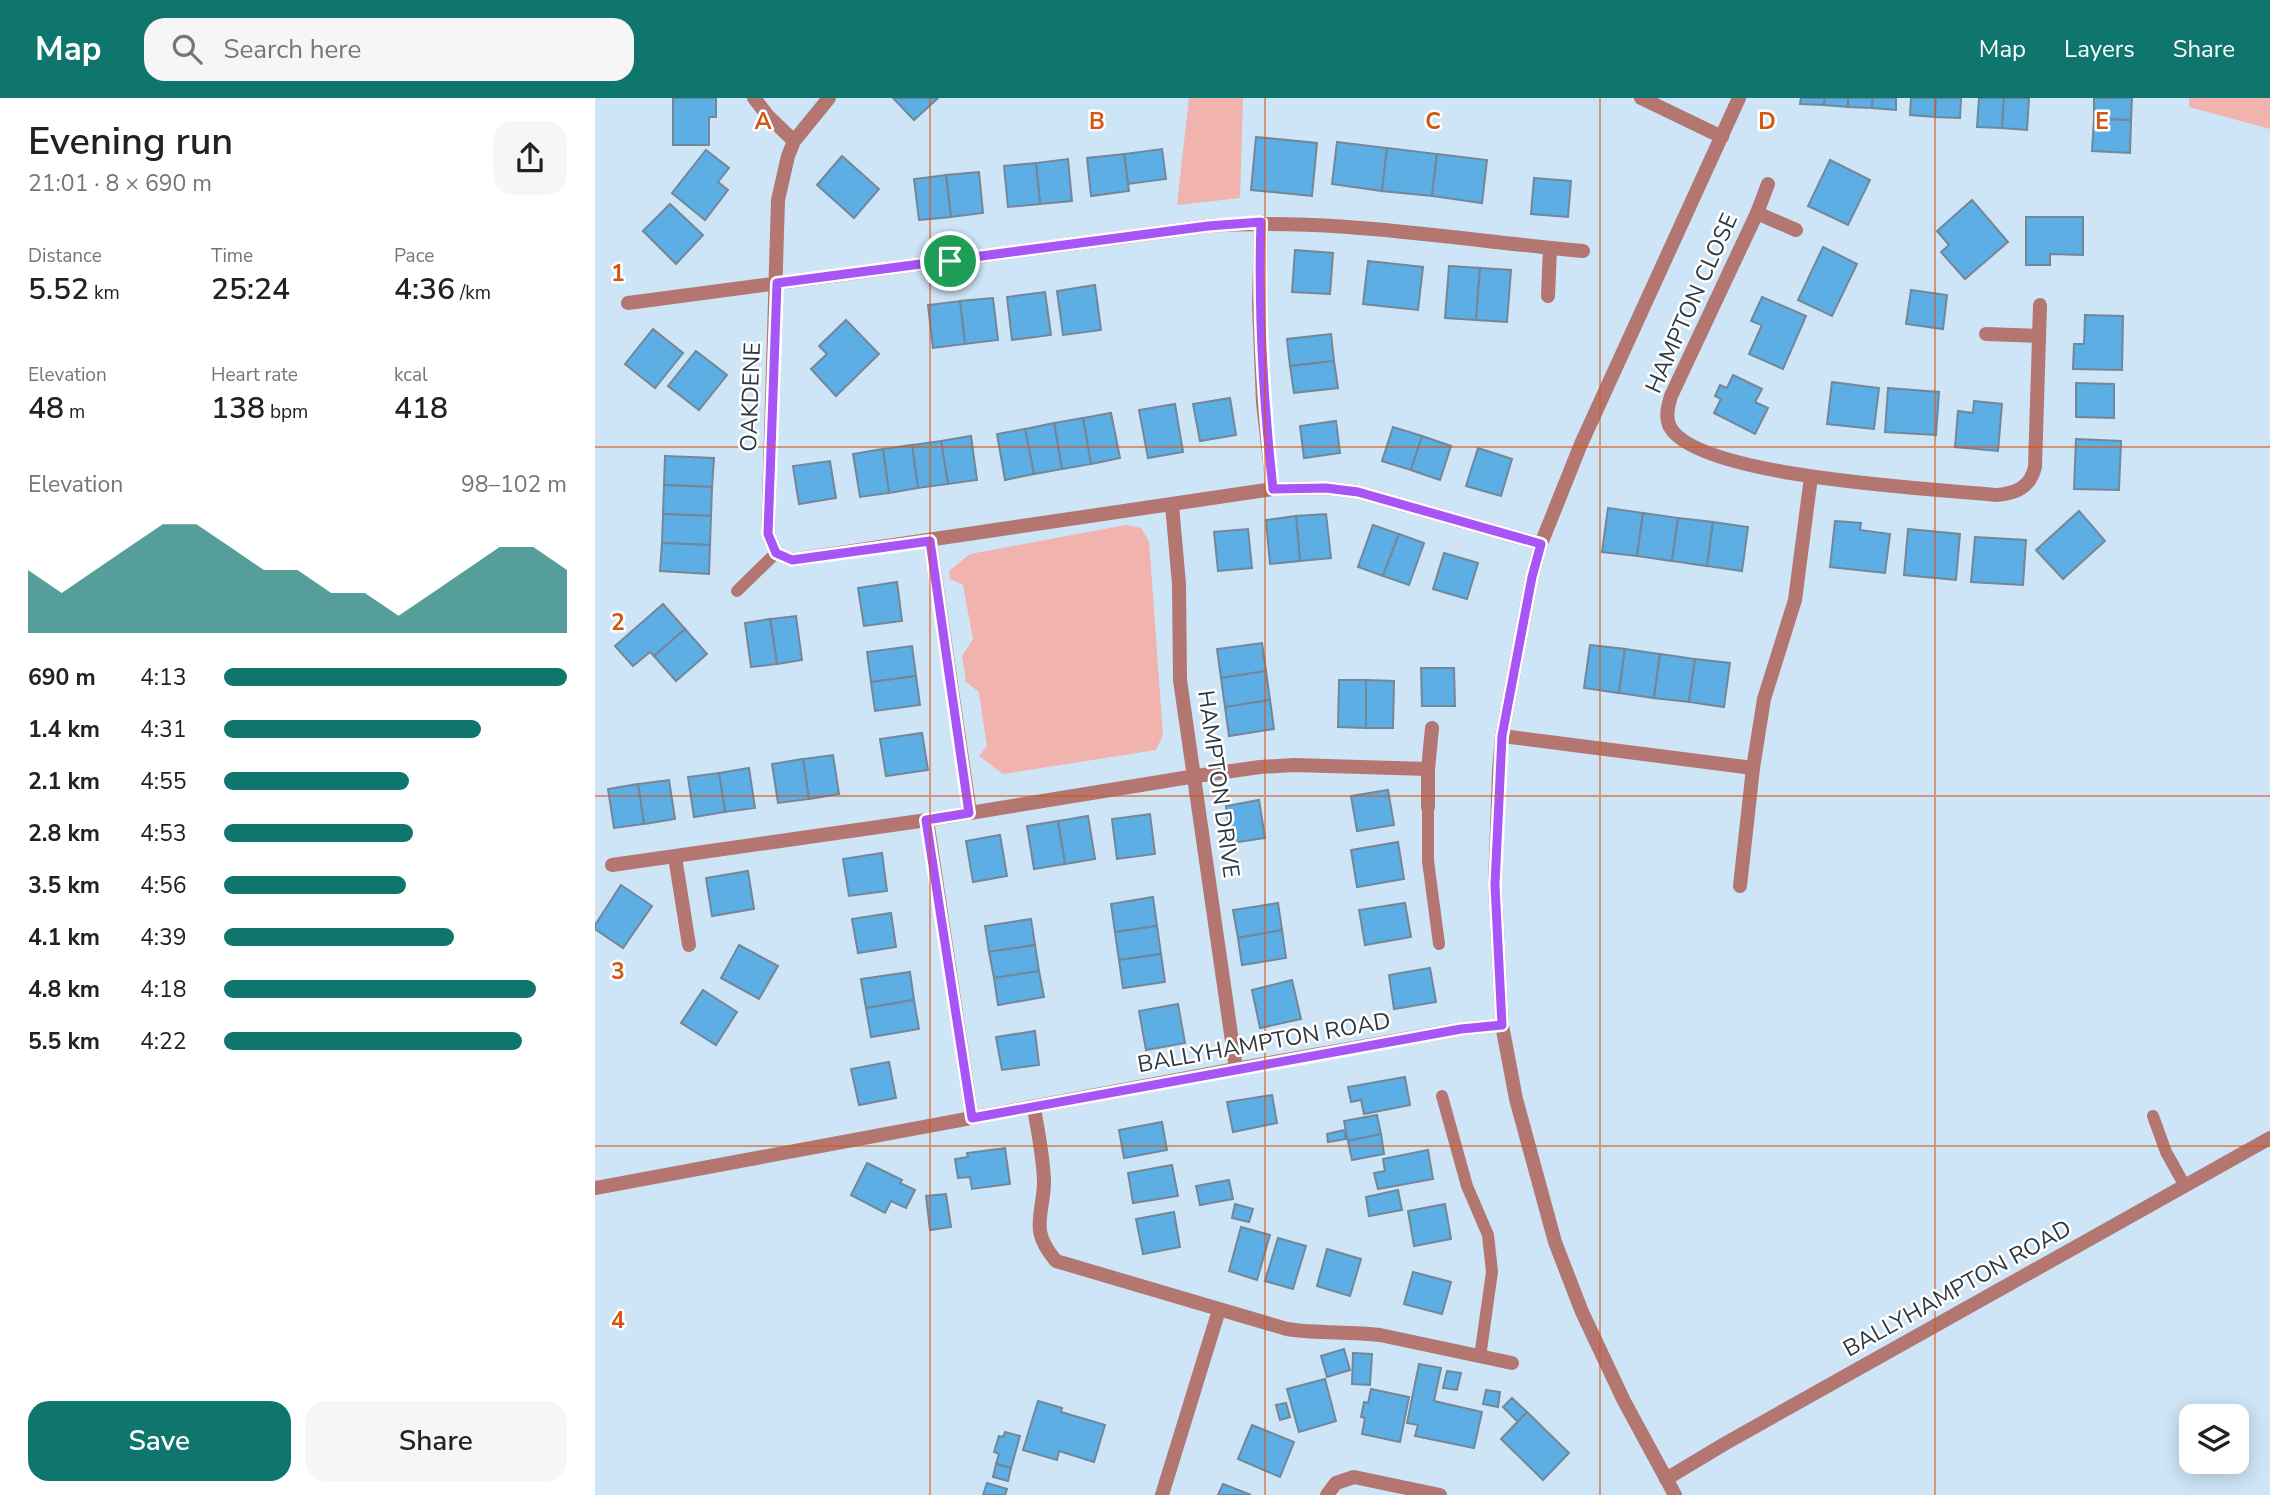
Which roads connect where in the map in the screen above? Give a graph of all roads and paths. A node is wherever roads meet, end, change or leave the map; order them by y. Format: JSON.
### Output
{"nodes":[{"id":1,"x":754,"y":98,"type":"edge"},
{"id":2,"x":829,"y":98,"type":"edge"},
{"id":3,"x":1641,"y":98,"type":"edge"},
{"id":4,"x":1739,"y":98,"type":"edge"},
{"id":5,"x":1722,"y":137,"type":"junction"},
{"id":6,"x":795,"y":141,"type":"junction"},
{"id":7,"x":1768,"y":184,"type":"dead end"},
{"id":8,"x":1757,"y":213,"type":"junction"},
{"id":9,"x":1261,"y":222,"type":"junction"},
{"id":10,"x":1796,"y":230,"type":"dead end"},
{"id":11,"x":1551,"y":248,"type":"junction"},
{"id":12,"x":1583,"y":251,"type":"dead end"},
{"id":13,"x":777,"y":283,"type":"junction"},
{"id":14,"x":1548,"y":296,"type":"dead end"},
{"id":15,"x":628,"y":303,"type":"dead end"},
{"id":16,"x":2040,"y":305,"type":"dead end"},
{"id":17,"x":1986,"y":334,"type":"dead end"},
{"id":18,"x":2039,"y":336,"type":"junction"},
{"id":19,"x":1811,"y":477,"type":"junction"},
{"id":20,"x":1273,"y":489,"type":"junction"},
{"id":21,"x":1172,"y":505,"type":"junction"},
{"id":22,"x":930,"y":541,"type":"junction"},
{"id":23,"x":1541,"y":544,"type":"junction"},
{"id":24,"x":776,"y":553,"type":"junction"},
{"id":25,"x":737,"y":591,"type":"dead end"},
{"id":26,"x":1433,"y":728,"type":"dead end"},
{"id":27,"x":1502,"y":736,"type":"junction"},
{"id":28,"x":1753,"y":768,"type":"junction"},
{"id":29,"x":1429,"y":769,"type":"junction"},
{"id":30,"x":1196,"y":776,"type":"junction"},
{"id":31,"x":1428,"y":807,"type":"joint"},
{"id":32,"x":969,"y":813,"type":"junction"},
{"id":33,"x":926,"y":820,"type":"junction"},
{"id":34,"x":675,"y":857,"type":"junction"},
{"id":35,"x":612,"y":865,"type":"dead end"},
{"id":36,"x":1740,"y":886,"type":"dead end"},
{"id":37,"x":1439,"y":944,"type":"dead end"},
{"id":38,"x":689,"y":945,"type":"dead end"},
{"id":39,"x":1502,"y":1025,"type":"junction"},
{"id":40,"x":1236,"y":1069,"type":"junction"},
{"id":41,"x":1442,"y":1096,"type":"dead end"},
{"id":42,"x":1034,"y":1108,"type":"junction"},
{"id":43,"x":2153,"y":1116,"type":"dead end"},
{"id":44,"x":972,"y":1118,"type":"junction"},
{"id":45,"x":2270,"y":1138,"type":"edge"},
{"id":46,"x":2185,"y":1186,"type":"junction"},
{"id":47,"x":595,"y":1188,"type":"edge"},
{"id":48,"x":1219,"y":1310,"type":"junction"},
{"id":49,"x":1480,"y":1357,"type":"junction"},
{"id":50,"x":1512,"y":1363,"type":"dead end"},
{"id":51,"x":1666,"y":1479,"type":"junction"},
{"id":52,"x":1162,"y":1495,"type":"edge"},
{"id":53,"x":1327,"y":1495,"type":"edge"},
{"id":54,"x":1440,"y":1495,"type":"edge"},
{"id":55,"x":1675,"y":1495,"type":"edge"}],
"edges":[{"from":1,"to":6,"type":"street"},
{"from":2,"to":6,"type":"street","name":"OAKDENE"},
{"from":3,"to":5,"type":"street"},
{"from":4,"to":5,"type":"street"},
{"from":5,"to":23,"type":"street"},
{"from":6,"to":13,"type":"street","name":"OAKDENE"},
{"from":7,"to":8,"type":"street","name":"HAMPTON CLOSE"},
{"from":8,"to":10,"type":"street","name":"HAMPTON CLOSE"},
{"from":8,"to":19,"type":"street","name":"HAMPTON CLOSE"},
{"from":9,"to":11,"type":"street"},
{"from":9,"to":13,"type":"street"},
{"from":9,"to":20,"type":"street"},
{"from":11,"to":12,"type":"street"},
{"from":11,"to":14,"type":"street"},
{"from":13,"to":15,"type":"street"},
{"from":13,"to":24,"type":"street","name":"OAKDENE"},
{"from":16,"to":18,"type":"street","name":"HAMPTON CLOSE"},
{"from":17,"to":18,"type":"street"},
{"from":18,"to":19,"type":"street","name":"HAMPTON CLOSE"},
{"from":19,"to":28,"type":"street"},
{"from":20,"to":21,"type":"street"},
{"from":20,"to":23,"type":"street"},
{"from":21,"to":22,"type":"street"},
{"from":21,"to":30,"type":"street","name":"HAMPTON DRIVE"},
{"from":22,"to":24,"type":"street"},
{"from":22,"to":32,"type":"street"},
{"from":23,"to":27,"type":"street"},
{"from":24,"to":25,"type":"lane"},
{"from":26,"to":29,"type":"street"},
{"from":27,"to":28,"type":"street"},
{"from":27,"to":39,"type":"street"},
{"from":28,"to":36,"type":"street"},
{"from":29,"to":30,"type":"street"},
{"from":29,"to":31,"type":"street"},
{"from":30,"to":32,"type":"street"},
{"from":30,"to":40,"type":"street","name":"HAMPTON DRIVE"},
{"from":31,"to":37,"type":"lane"},
{"from":32,"to":33,"type":"street"},
{"from":33,"to":34,"type":"street"},
{"from":33,"to":44,"type":"street"},
{"from":34,"to":35,"type":"street"},
{"from":34,"to":38,"type":"street"},
{"from":39,"to":40,"type":"street","name":"BALLYHAMPTON ROAD"},
{"from":39,"to":51,"type":"street"},
{"from":40,"to":42,"type":"street","name":"BALLYHAMPTON ROAD"},
{"from":41,"to":49,"type":"lane"},
{"from":42,"to":44,"type":"street","name":"BALLYHAMPTON ROAD"},
{"from":42,"to":48,"type":"street"},
{"from":43,"to":46,"type":"lane"},
{"from":44,"to":47,"type":"street","name":"BALLYHAMPTON ROAD"},
{"from":45,"to":46,"type":"street","name":"BALLYHAMPTON ROAD"},
{"from":46,"to":51,"type":"street","name":"BALLYHAMPTON ROAD"},
{"from":48,"to":49,"type":"street"},
{"from":48,"to":52,"type":"street"},
{"from":49,"to":50,"type":"street"},
{"from":51,"to":55,"type":"street"},
{"from":53,"to":54,"type":"street"}]}
